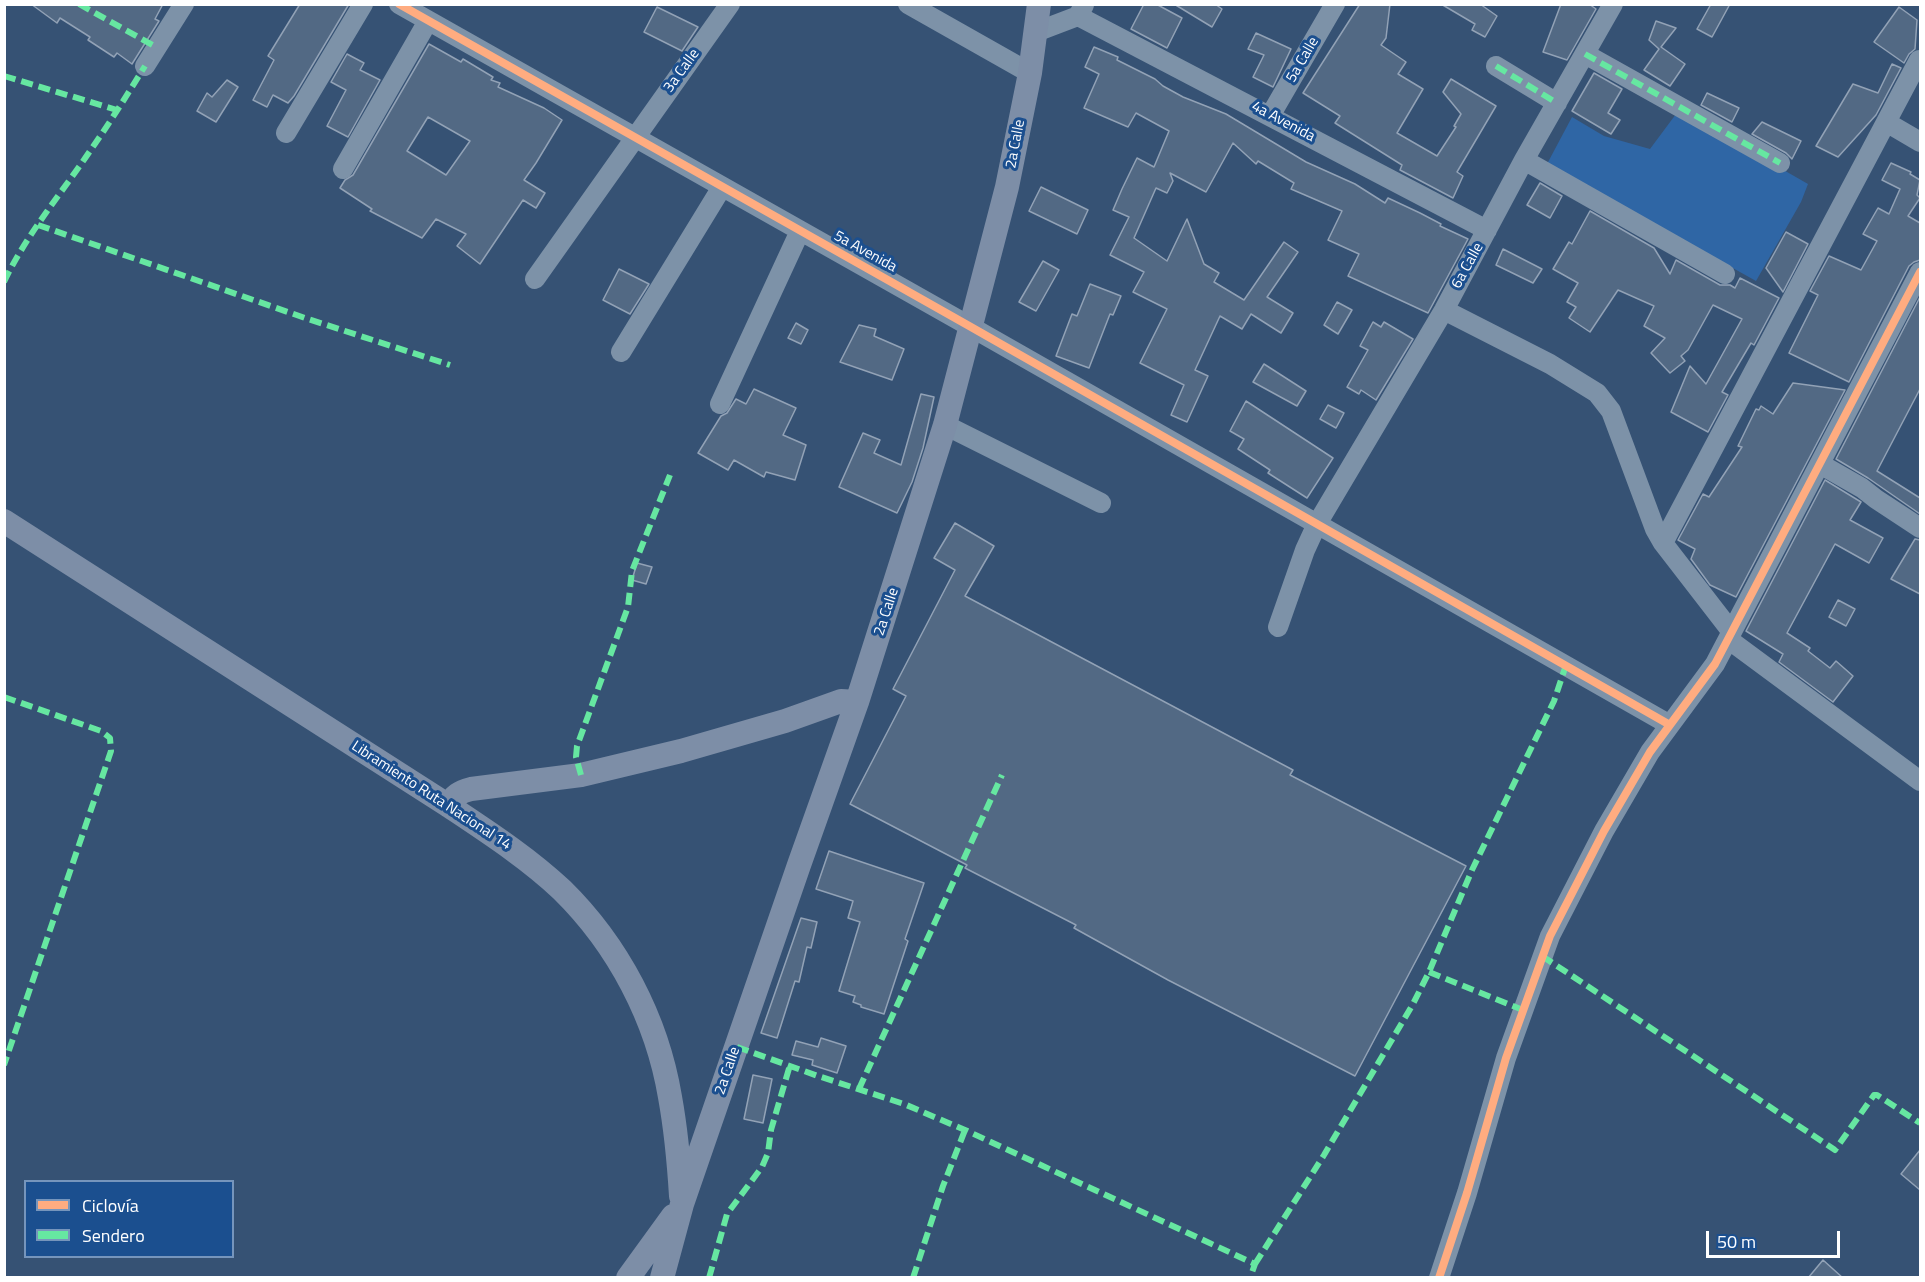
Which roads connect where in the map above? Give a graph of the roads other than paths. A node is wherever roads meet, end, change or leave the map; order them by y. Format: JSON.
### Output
{"nodes":[{"id":1,"x":184,"y":4,"type":"edge"},
{"id":2,"x":363,"y":4,"type":"edge"},
{"id":3,"x":399,"y":4,"type":"edge"},
{"id":4,"x":730,"y":4,"type":"edge"},
{"id":5,"x":908,"y":4,"type":"edge"},
{"id":6,"x":1039,"y":4,"type":"edge"},
{"id":7,"x":1335,"y":4,"type":"edge"},
{"id":8,"x":1613,"y":4,"type":"edge"},
{"id":9,"x":1081,"y":10,"type":"edge"},
{"id":10,"x":428,"y":21,"type":"junction"},
{"id":11,"x":1036,"y":32,"type":"junction"},
{"id":12,"x":1585,"y":54,"type":"junction"},
{"id":13,"x":1919,"y":60,"type":"dead end"},
{"id":14,"x":145,"y":66,"type":"dead end"},
{"id":15,"x":1496,"y":66,"type":"dead end"},
{"id":16,"x":1030,"y":73,"type":"junction"},
{"id":17,"x":1557,"y":103,"type":"junction"},
{"id":18,"x":1270,"y":116,"type":"junction"},
{"id":19,"x":1886,"y":122,"type":"junction"},
{"id":20,"x":286,"y":133,"type":"dead end"},
{"id":21,"x":634,"y":138,"type":"junction"},
{"id":22,"x":1920,"y":142,"type":"edge"},
{"id":23,"x":1524,"y":160,"type":"junction"},
{"id":24,"x":1780,"y":163,"type":"dead end"},
{"id":25,"x":343,"y":169,"type":"dead end"},
{"id":26,"x":722,"y":187,"type":"junction"},
{"id":27,"x":1487,"y":230,"type":"junction"},
{"id":28,"x":800,"y":231,"type":"junction"},
{"id":29,"x":1920,"y":272,"type":"edge"},
{"id":30,"x":1725,"y":274,"type":"dead end"},
{"id":31,"x":535,"y":279,"type":"dead end"},
{"id":32,"x":1444,"y":310,"type":"junction"},
{"id":33,"x":970,"y":327,"type":"junction"},
{"id":34,"x":621,"y":352,"type":"dead end"},
{"id":35,"x":720,"y":404,"type":"dead end"},
{"id":36,"x":945,"y":425,"type":"junction"},
{"id":37,"x":1820,"y":464,"type":"junction"},
{"id":38,"x":1101,"y":503,"type":"dead end"},
{"id":39,"x":4,"y":521,"type":"edge"},
{"id":40,"x":1317,"y":524,"type":"junction"},
{"id":41,"x":1920,"y":528,"type":"edge"},
{"id":42,"x":1663,"y":543,"type":"junction"},
{"id":43,"x":1278,"y":627,"type":"dead end"},
{"id":44,"x":1730,"y":635,"type":"junction"},
{"id":45,"x":857,"y":702,"type":"junction"},
{"id":46,"x":1670,"y":725,"type":"junction"},
{"id":47,"x":1920,"y":781,"type":"edge"},
{"id":48,"x":449,"y":806,"type":"junction"},
{"id":49,"x":682,"y":1204,"type":"junction"},
{"id":50,"x":628,"y":1278,"type":"edge"},
{"id":51,"x":662,"y":1278,"type":"edge"},
{"id":52,"x":1439,"y":1278,"type":"edge"}],
"edges":[{"from":1,"to":14,"type":"street"},
{"from":2,"to":20,"type":"street"},
{"from":3,"to":10,"type":"street","name":"5a Avenida"},
{"from":4,"to":21,"type":"street","name":"3a Calle"},
{"from":5,"to":16,"type":"street"},
{"from":6,"to":11,"type":"main road","name":"2a Calle"},
{"from":7,"to":18,"type":"street","name":"5a Calle"},
{"from":8,"to":12,"type":"street","name":"6a Calle"},
{"from":9,"to":11,"type":"street"},
{"from":9,"to":18,"type":"street","name":"4a Avenida"},
{"from":10,"to":21,"type":"street","name":"5a Avenida"},
{"from":10,"to":25,"type":"street"},
{"from":11,"to":16,"type":"main road","name":"2a Calle"},
{"from":12,"to":17,"type":"street","name":"6a Calle"},
{"from":12,"to":24,"type":"street"},
{"from":13,"to":19,"type":"street"},
{"from":15,"to":17,"type":"street"},
{"from":16,"to":33,"type":"main road","name":"2a Calle"},
{"from":17,"to":23,"type":"street","name":"6a Calle"},
{"from":18,"to":27,"type":"street","name":"4a Avenida"},
{"from":19,"to":22,"type":"street"},
{"from":19,"to":42,"type":"street"},
{"from":21,"to":26,"type":"street","name":"5a Avenida"},
{"from":21,"to":31,"type":"street","name":"3a Calle"},
{"from":23,"to":27,"type":"street","name":"6a Calle"},
{"from":23,"to":30,"type":"street"},
{"from":26,"to":28,"type":"street","name":"5a Avenida"},
{"from":26,"to":34,"type":"street"},
{"from":27,"to":32,"type":"street","name":"6a Calle"},
{"from":28,"to":33,"type":"street","name":"5a Avenida"},
{"from":28,"to":35,"type":"street"},
{"from":29,"to":37,"type":"street"},
{"from":32,"to":40,"type":"street","name":"6a Calle"},
{"from":32,"to":42,"type":"street"},
{"from":33,"to":36,"type":"main road","name":"2a Calle"},
{"from":33,"to":40,"type":"street","name":"5a Avenida"},
{"from":36,"to":38,"type":"street"},
{"from":36,"to":45,"type":"main road","name":"2a Calle"},
{"from":37,"to":41,"type":"street"},
{"from":37,"to":44,"type":"street"},
{"from":39,"to":48,"type":"main road","name":"Libramiento Ruta Nacional 14"},
{"from":40,"to":43,"type":"street","name":"6a Calle"},
{"from":40,"to":46,"type":"street","name":"5a Avenida"},
{"from":42,"to":44,"type":"street"},
{"from":44,"to":46,"type":"street"},
{"from":44,"to":47,"type":"street"},
{"from":45,"to":48,"type":"main road"},
{"from":45,"to":49,"type":"main road","name":"2a Calle"},
{"from":46,"to":52,"type":"street"},
{"from":48,"to":49,"type":"main road","name":"Libramiento Ruta Nacional 14"},
{"from":49,"to":50,"type":"main road"},
{"from":49,"to":51,"type":"main road"}]}
